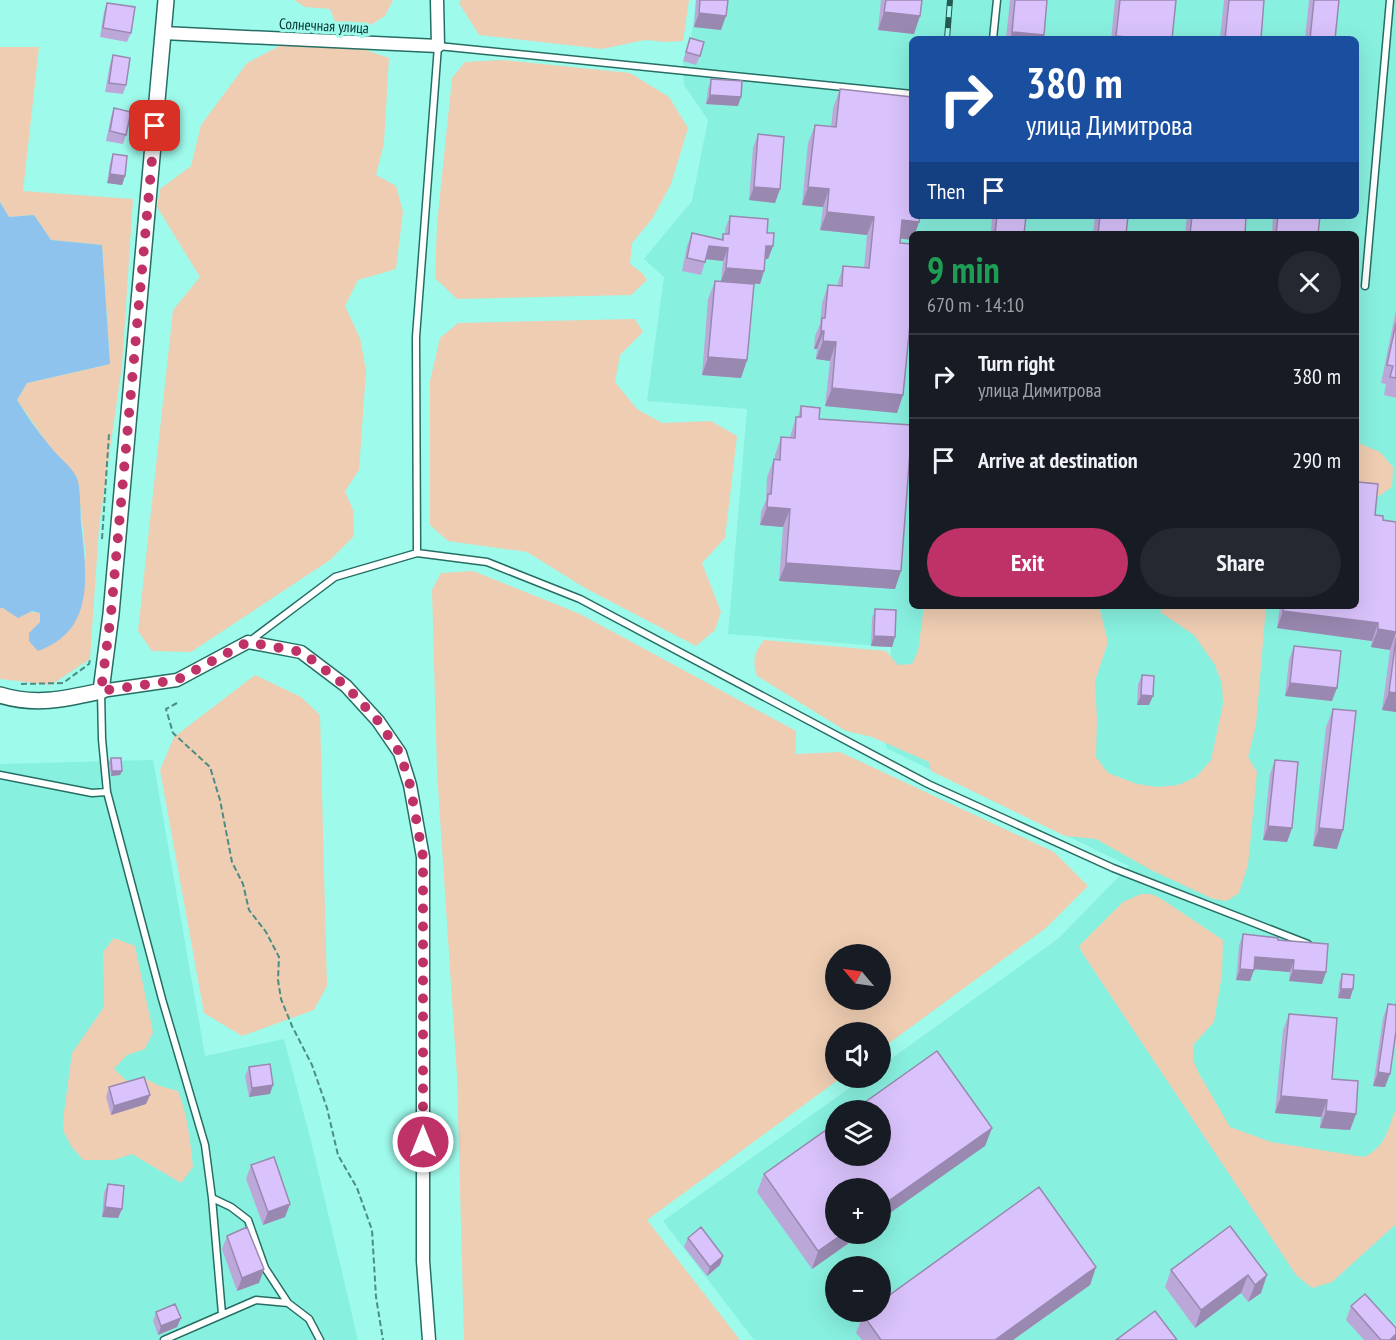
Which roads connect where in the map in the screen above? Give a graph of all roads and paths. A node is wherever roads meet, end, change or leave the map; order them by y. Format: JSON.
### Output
{"nodes":[{"id":1,"x":166,"y":0,"type":"edge"},
{"id":2,"x":437,"y":0,"type":"edge"},
{"id":3,"x":997,"y":0,"type":"edge"},
{"id":4,"x":1390,"y":0,"type":"edge"},
{"id":5,"x":163,"y":33,"type":"junction"},
{"id":6,"x":993,"y":36,"type":"edge"},
{"id":7,"x":438,"y":46,"type":"junction"},
{"id":8,"x":909,"y":94,"type":"edge"},
{"id":9,"x":1365,"y":286,"type":"dead end"},
{"id":10,"x":109,"y":434,"type":"dead end"},
{"id":11,"x":102,"y":545,"type":"dead end"},
{"id":12,"x":417,"y":553,"type":"junction"},
{"id":13,"x":248,"y":642,"type":"junction"},
{"id":14,"x":91,"y":653,"type":"dead end"},
{"id":15,"x":18,"y":684,"type":"dead end"},
{"id":16,"x":101,"y":691,"type":"junction"},
{"id":17,"x":0,"y":696,"type":"edge"},
{"id":18,"x":177,"y":703,"type":"dead end"},
{"id":19,"x":0,"y":775,"type":"edge"},
{"id":20,"x":107,"y":792,"type":"junction"},
{"id":21,"x":1308,"y":945,"type":"edge"},
{"id":22,"x":212,"y":1198,"type":"junction"},
{"id":23,"x":288,"y":1303,"type":"junction"},
{"id":24,"x":222,"y":1314,"type":"junction"},
{"id":25,"x":164,"y":1340,"type":"edge"},
{"id":26,"x":320,"y":1340,"type":"edge"},
{"id":27,"x":383,"y":1340,"type":"edge"},
{"id":28,"x":429,"y":1340,"type":"edge"}],
"edges":[{"from":1,"to":5,"type":"street"},
{"from":2,"to":7,"type":"street"},
{"from":3,"to":6,"type":"lane"},
{"from":4,"to":9,"type":"lane"},
{"from":5,"to":7,"type":"street","name":"Солнечная улица"},
{"from":5,"to":16,"type":"street"},
{"from":7,"to":8,"type":"lane"},
{"from":7,"to":12,"type":"lane"},
{"from":10,"to":11,"type":"path"},
{"from":12,"to":13,"type":"lane"},
{"from":12,"to":21,"type":"lane"},
{"from":13,"to":16,"type":"street"},
{"from":13,"to":28,"type":"street"},
{"from":14,"to":15,"type":"path"},
{"from":16,"to":17,"type":"street"},
{"from":16,"to":20,"type":"lane"},
{"from":18,"to":27,"type":"path"},
{"from":19,"to":20,"type":"lane"},
{"from":20,"to":22,"type":"lane"},
{"from":22,"to":23,"type":"lane"},
{"from":22,"to":24,"type":"lane"},
{"from":23,"to":24,"type":"lane"},
{"from":23,"to":26,"type":"lane"},
{"from":24,"to":25,"type":"lane"}]}
